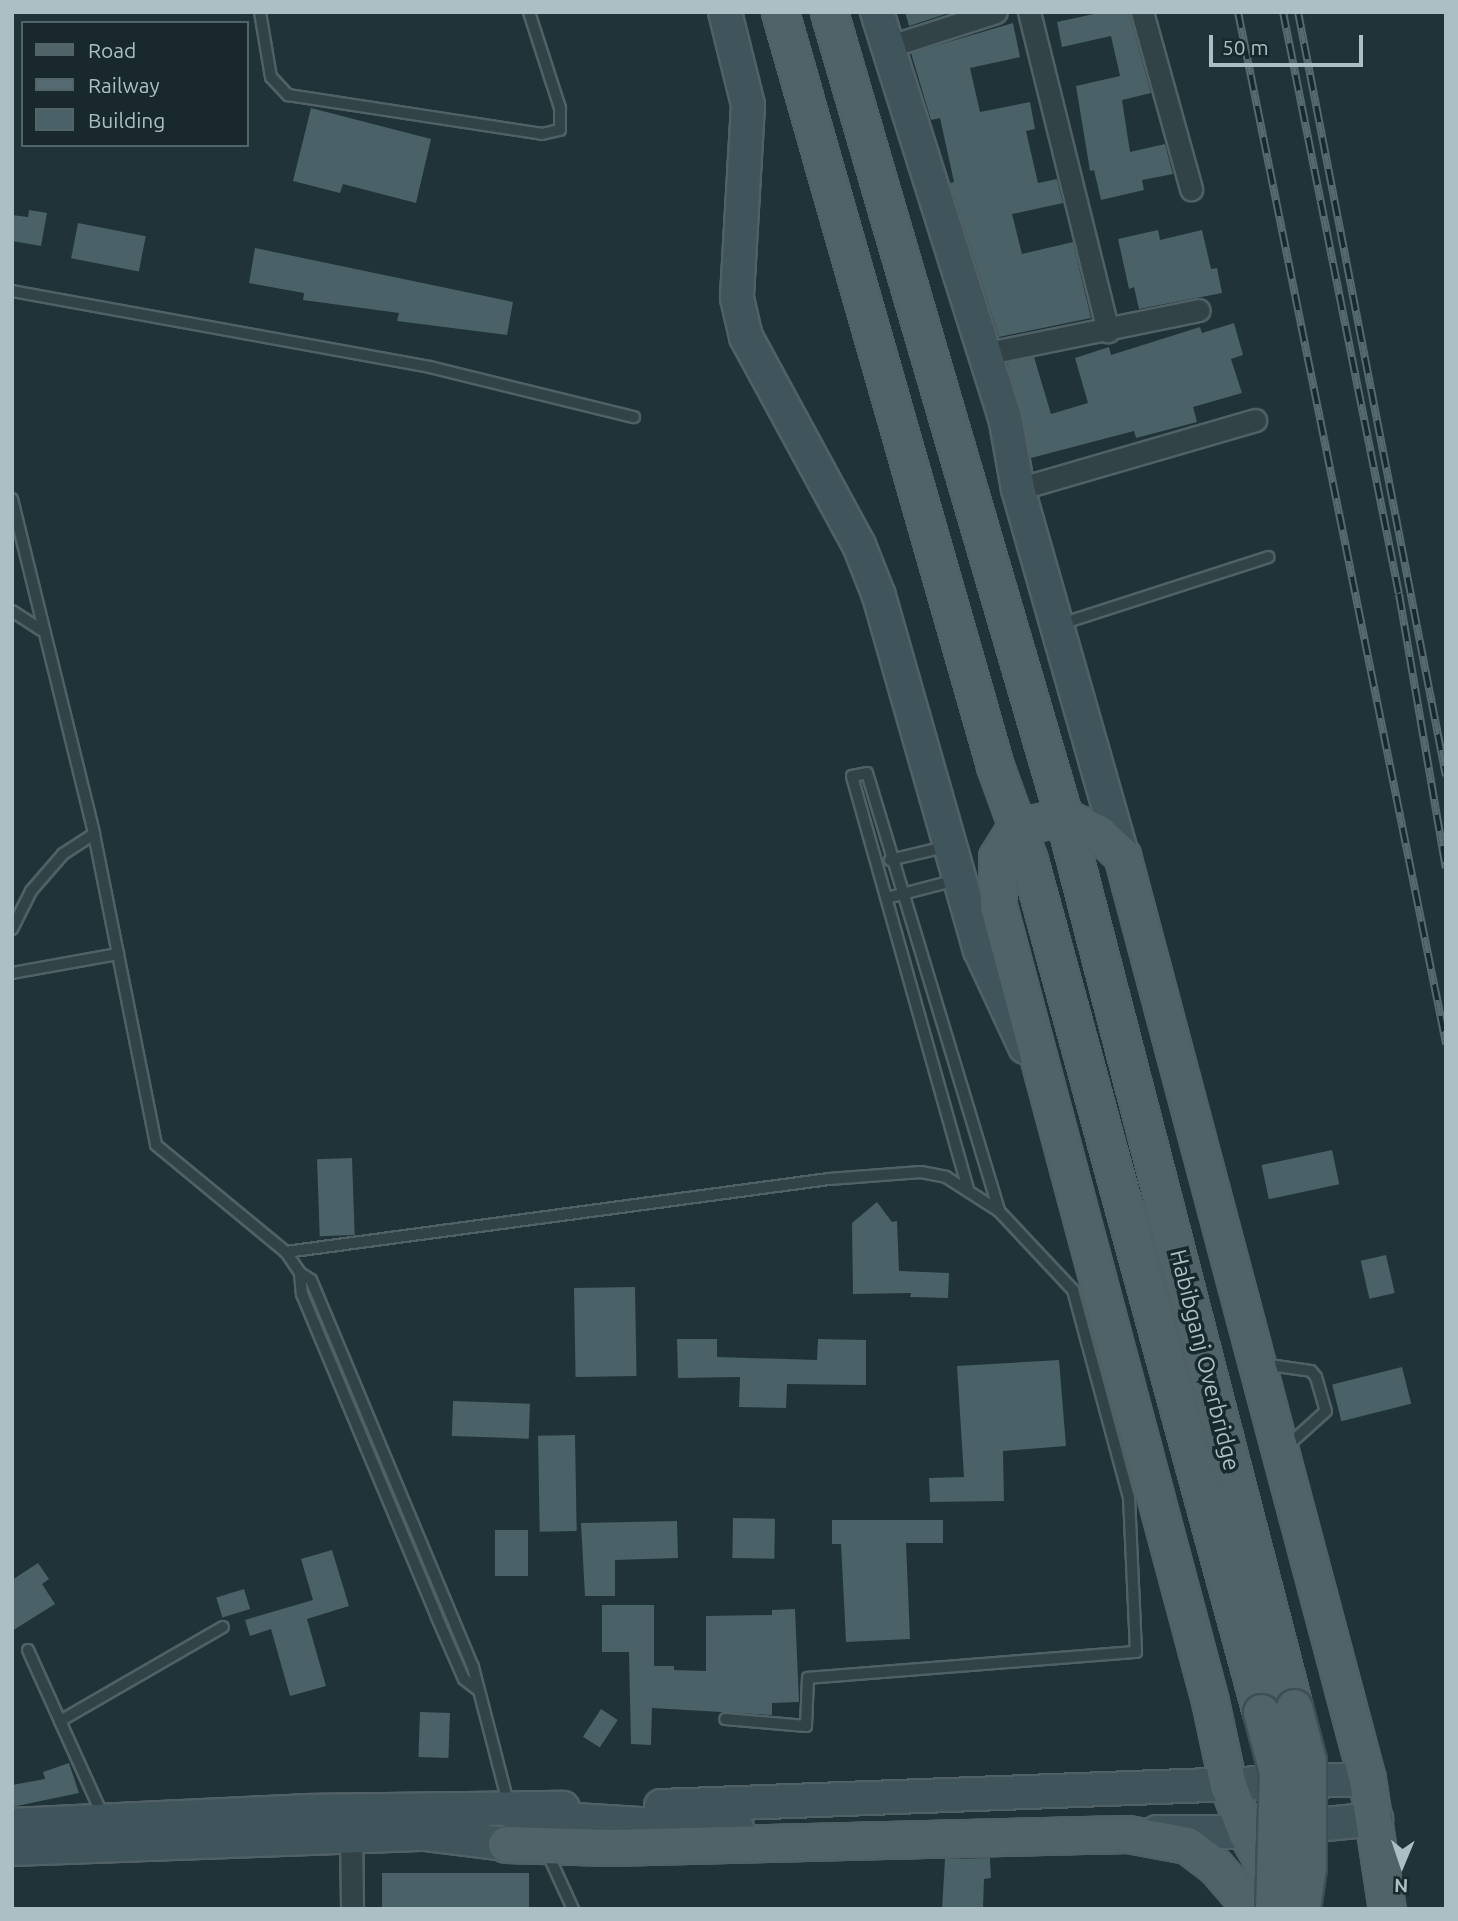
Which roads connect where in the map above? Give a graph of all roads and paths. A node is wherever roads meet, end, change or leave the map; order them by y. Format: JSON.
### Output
{"nodes":[{"id":1,"x":260,"y":12,"type":"edge"},
{"id":2,"x":529,"y":12,"type":"edge"},
{"id":3,"x":725,"y":12,"type":"edge"},
{"id":4,"x":780,"y":12,"type":"edge"},
{"id":5,"x":829,"y":12,"type":"edge"},
{"id":6,"x":877,"y":12,"type":"edge"},
{"id":7,"x":996,"y":12,"type":"edge"},
{"id":8,"x":1029,"y":12,"type":"edge"},
{"id":9,"x":1142,"y":12,"type":"edge"},
{"id":10,"x":887,"y":47,"type":"junction"},
{"id":11,"x":1191,"y":189,"type":"dead end"},
{"id":12,"x":12,"y":291,"type":"edge"},
{"id":13,"x":1199,"y":310,"type":"dead end"},
{"id":14,"x":1108,"y":331,"type":"junction"},
{"id":15,"x":983,"y":354,"type":"junction"},
{"id":16,"x":634,"y":416,"type":"dead end"},
{"id":17,"x":1255,"y":420,"type":"dead end"},
{"id":18,"x":1018,"y":489,"type":"junction"},
{"id":19,"x":12,"y":499,"type":"edge"},
{"id":20,"x":1268,"y":556,"type":"dead end"},
{"id":21,"x":12,"y":611,"type":"edge"},
{"id":22,"x":1056,"y":625,"type":"junction"},
{"id":23,"x":41,"y":629,"type":"junction"},
{"id":24,"x":1064,"y":817,"type":"junction"},
{"id":25,"x":1016,"y":827,"type":"junction"},
{"id":26,"x":94,"y":834,"type":"junction"},
{"id":27,"x":951,"y":846,"type":"junction"},
{"id":28,"x":1122,"y":855,"type":"junction"},
{"id":29,"x":893,"y":859,"type":"junction"},
{"id":30,"x":877,"y":863,"type":"junction"},
{"id":31,"x":959,"y":880,"type":"junction"},
{"id":32,"x":904,"y":894,"type":"junction"},
{"id":33,"x":887,"y":898,"type":"junction"},
{"id":34,"x":12,"y":929,"type":"edge"},
{"id":35,"x":118,"y":954,"type":"junction"},
{"id":36,"x":12,"y":973,"type":"edge"},
{"id":37,"x":1045,"y":1090,"type":"junction"},
{"id":38,"x":968,"y":1189,"type":"junction"},
{"id":39,"x":999,"y":1211,"type":"junction"},
{"id":40,"x":286,"y":1252,"type":"junction"},
{"id":41,"x":1260,"y":1363,"type":"junction"},
{"id":42,"x":1282,"y":1450,"type":"junction"},
{"id":43,"x":223,"y":1627,"type":"dead end"},
{"id":44,"x":28,"y":1650,"type":"dead end"},
{"id":45,"x":725,"y":1719,"type":"dead end"},
{"id":46,"x":61,"y":1721,"type":"junction"},
{"id":47,"x":1367,"y":1779,"type":"junction"},
{"id":48,"x":1228,"y":1784,"type":"junction"},
{"id":49,"x":509,"y":1808,"type":"junction"},
{"id":50,"x":1376,"y":1819,"type":"junction"},
{"id":51,"x":106,"y":1822,"type":"junction"},
{"id":52,"x":350,"y":1823,"type":"junction"},
{"id":53,"x":12,"y":1825,"type":"edge"},
{"id":54,"x":1246,"y":1832,"type":"junction"},
{"id":55,"x":506,"y":1844,"type":"junction"},
{"id":56,"x":555,"y":1847,"type":"junction"},
{"id":57,"x":12,"y":1849,"type":"edge"},
{"id":58,"x":352,"y":1909,"type":"edge"},
{"id":59,"x":573,"y":1909,"type":"edge"},
{"id":60,"x":1246,"y":1909,"type":"edge"},
{"id":61,"x":1273,"y":1909,"type":"edge"},
{"id":62,"x":1290,"y":1909,"type":"edge"},
{"id":63,"x":1302,"y":1909,"type":"edge"},
{"id":64,"x":1387,"y":1909,"type":"edge"}],
"edges":[{"from":1,"to":2,"type":"lane"},
{"from":3,"to":27,"type":"main road"},
{"from":4,"to":25,"type":"main road","name":"Habibganj Overbridge"},
{"from":5,"to":24,"type":"main road","name":"Habibganj Overbridge"},
{"from":6,"to":10,"type":"main road"},
{"from":7,"to":10,"type":"street"},
{"from":8,"to":14,"type":"street"},
{"from":9,"to":11,"type":"street"},
{"from":10,"to":15,"type":"main road"},
{"from":12,"to":16,"type":"lane"},
{"from":13,"to":14,"type":"street"},
{"from":14,"to":15,"type":"street"},
{"from":15,"to":18,"type":"main road"},
{"from":17,"to":18,"type":"street"},
{"from":18,"to":22,"type":"main road"},
{"from":19,"to":23,"type":"lane"},
{"from":20,"to":22,"type":"lane"},
{"from":21,"to":23,"type":"lane"},
{"from":22,"to":28,"type":"main road"},
{"from":23,"to":26,"type":"lane"},
{"from":24,"to":25,"type":"main road"},
{"from":24,"to":28,"type":"main road"},
{"from":24,"to":63,"type":"main road","name":"Habibganj Overbridge","bridge":true},
{"from":25,"to":37,"type":"main road"},
{"from":25,"to":61,"type":"main road","name":"Habibganj Overbridge","bridge":true},
{"from":26,"to":34,"type":"lane"},
{"from":26,"to":35,"type":"lane"},
{"from":27,"to":29,"type":"lane"},
{"from":27,"to":31,"type":"main road"},
{"from":28,"to":41,"type":"main road"},
{"from":29,"to":30,"type":"lane"},
{"from":29,"to":30,"type":"lane"},
{"from":29,"to":32,"type":"lane"},
{"from":30,"to":33,"type":"lane"},
{"from":31,"to":32,"type":"lane"},
{"from":31,"to":37,"type":"main road"},
{"from":32,"to":33,"type":"lane"},
{"from":32,"to":39,"type":"lane"},
{"from":33,"to":38,"type":"lane"},
{"from":35,"to":36,"type":"lane"},
{"from":35,"to":40,"type":"lane"},
{"from":37,"to":48,"type":"main road"},
{"from":38,"to":39,"type":"lane"},
{"from":38,"to":40,"type":"lane"},
{"from":39,"to":45,"type":"lane"},
{"from":40,"to":49,"type":"lane"},
{"from":41,"to":42,"type":"main road"},
{"from":41,"to":42,"type":"lane"},
{"from":42,"to":47,"type":"main road"},
{"from":43,"to":46,"type":"lane"},
{"from":44,"to":46,"type":"lane"},
{"from":46,"to":51,"type":"lane"},
{"from":47,"to":48,"type":"main road"},
{"from":47,"to":50,"type":"main road"},
{"from":48,"to":49,"type":"main road"},
{"from":48,"to":54,"type":"main road"},
{"from":49,"to":52,"type":"main road"},
{"from":50,"to":54,"type":"main road"},
{"from":50,"to":64,"type":"main road"},
{"from":51,"to":52,"type":"main road"},
{"from":51,"to":53,"type":"main road"},
{"from":52,"to":55,"type":"main road"},
{"from":52,"to":57,"type":"main road"},
{"from":52,"to":58,"type":"street"},
{"from":54,"to":55,"type":"main road"},
{"from":54,"to":62,"type":"main road"},
{"from":55,"to":56,"type":"main road"},
{"from":56,"to":59,"type":"lane"},
{"from":56,"to":60,"type":"main road"}]}
